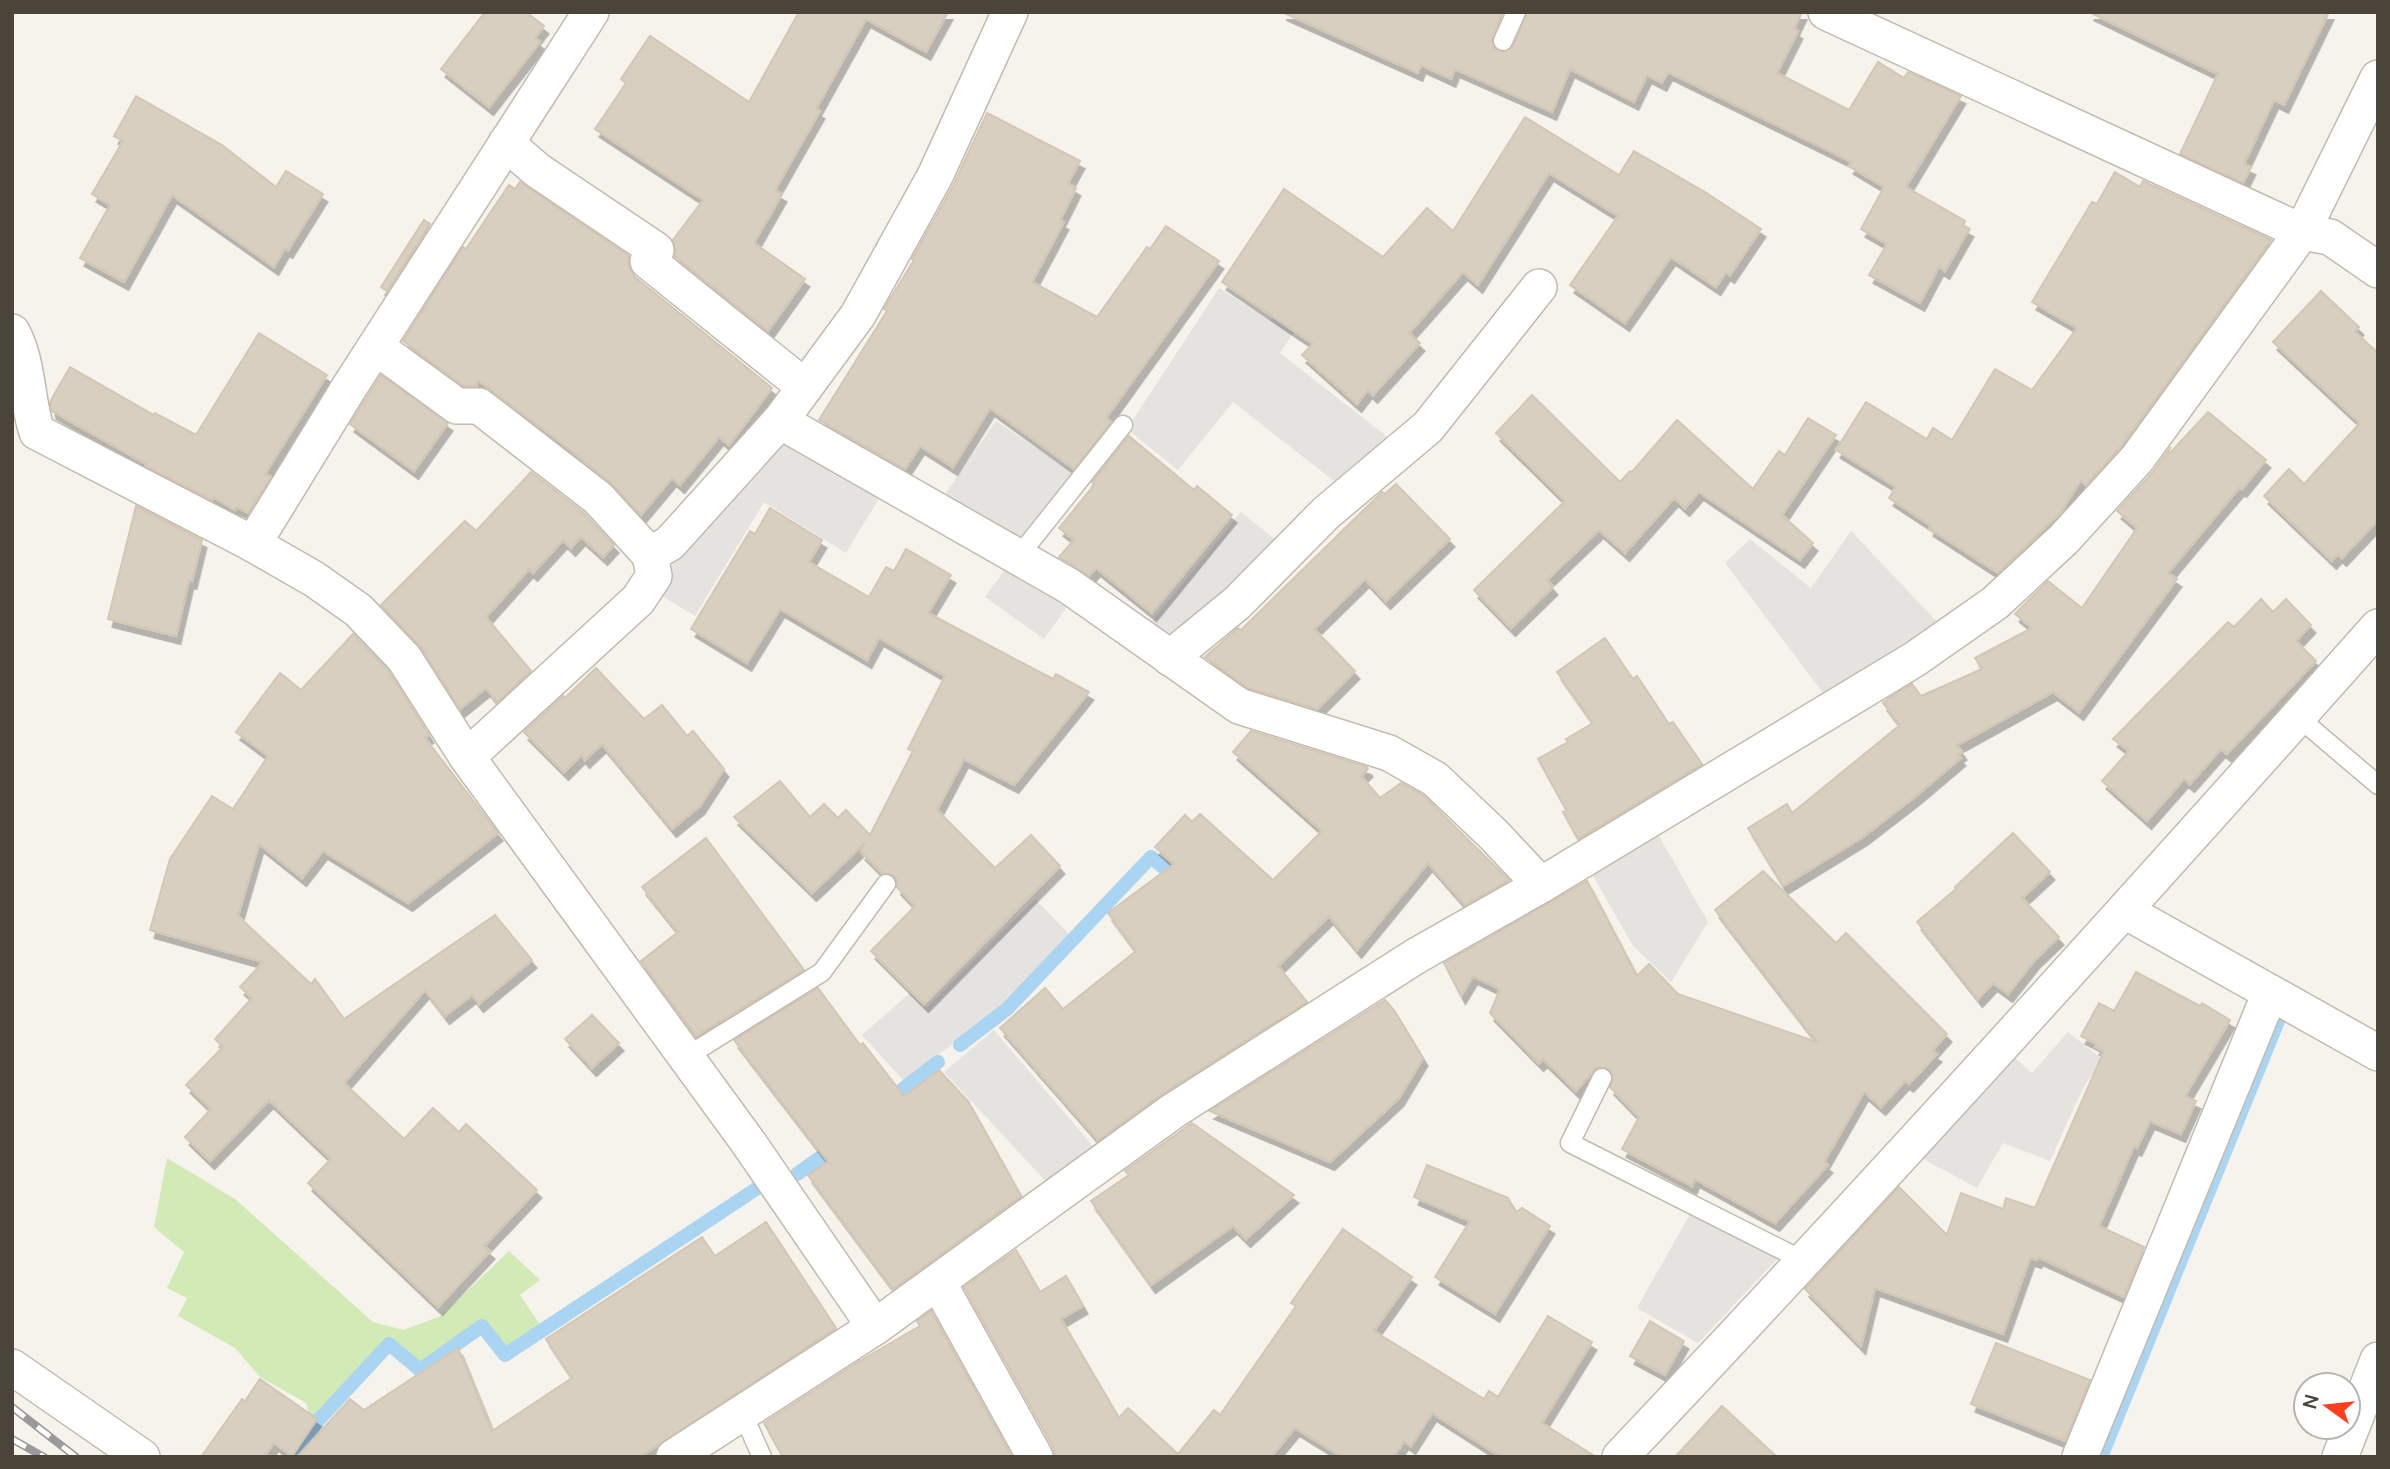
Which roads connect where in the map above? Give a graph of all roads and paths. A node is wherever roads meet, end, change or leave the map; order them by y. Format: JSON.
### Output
{"nodes":[{"id":1,"x":591,"y":12,"type":"edge"},
{"id":2,"x":1010,"y":12,"type":"edge"},
{"id":3,"x":1516,"y":12,"type":"edge"},
{"id":4,"x":1826,"y":12,"type":"edge"},
{"id":5,"x":1503,"y":41,"type":"dead end"},
{"id":6,"x":2378,"y":78,"type":"edge"},
{"id":7,"x":506,"y":143,"type":"junction"},
{"id":8,"x":2302,"y":232,"type":"junction"},
{"id":9,"x":2378,"y":270,"type":"edge"},
{"id":10,"x":1539,"y":287,"type":"dead end"},
{"id":11,"x":12,"y":332,"type":"edge"},
{"id":12,"x":376,"y":347,"type":"junction"},
{"id":13,"x":805,"y":387,"type":"junction"},
{"id":14,"x":22,"y":419,"type":"edge"},
{"id":15,"x":780,"y":421,"type":"junction"},
{"id":16,"x":1123,"y":425,"type":"dead end"},
{"id":17,"x":253,"y":544,"type":"junction"},
{"id":18,"x":650,"y":555,"type":"junction"},
{"id":19,"x":1018,"y":557,"type":"junction"},
{"id":20,"x":2378,"y":627,"type":"edge"},
{"id":21,"x":1170,"y":658,"type":"junction"},
{"id":22,"x":2298,"y":717,"type":"junction"},
{"id":23,"x":467,"y":757,"type":"junction"},
{"id":24,"x":2378,"y":785,"type":"edge"},
{"id":25,"x":886,"y":884,"type":"dead end"},
{"id":26,"x":1541,"y":886,"type":"junction"},
{"id":27,"x":2125,"y":911,"type":"junction"},
{"id":28,"x":2270,"y":993,"type":"junction"},
{"id":29,"x":2378,"y":1053,"type":"edge"},
{"id":30,"x":686,"y":1057,"type":"junction"},
{"id":31,"x":1602,"y":1078,"type":"dead end"},
{"id":32,"x":1804,"y":1261,"type":"junction"},
{"id":33,"x":938,"y":1282,"type":"junction"},
{"id":34,"x":875,"y":1328,"type":"junction"},
{"id":35,"x":2378,"y":1360,"type":"edge"},
{"id":36,"x":12,"y":1367,"type":"edge"},
{"id":37,"x":742,"y":1412,"type":"junction"},
{"id":38,"x":142,"y":1457,"type":"edge"},
{"id":39,"x":674,"y":1457,"type":"edge"},
{"id":40,"x":762,"y":1457,"type":"edge"},
{"id":41,"x":1035,"y":1457,"type":"edge"},
{"id":42,"x":1620,"y":1457,"type":"edge"},
{"id":43,"x":2080,"y":1457,"type":"edge"},
{"id":44,"x":2340,"y":1457,"type":"edge"}],
"edges":[{"from":1,"to":7,"type":"street"},
{"from":2,"to":13,"type":"street"},
{"from":3,"to":5,"type":"lane"},
{"from":4,"to":8,"type":"street"},
{"from":6,"to":8,"type":"street"},
{"from":7,"to":12,"type":"street"},
{"from":7,"to":13,"type":"street"},
{"from":8,"to":9,"type":"street"},
{"from":8,"to":26,"type":"street"},
{"from":10,"to":21,"type":"street"},
{"from":11,"to":14,"type":"street"},
{"from":12,"to":17,"type":"street"},
{"from":12,"to":18,"type":"street"},
{"from":13,"to":15,"type":"street"},
{"from":14,"to":17,"type":"street"},
{"from":15,"to":18,"type":"street"},
{"from":15,"to":19,"type":"street"},
{"from":16,"to":19,"type":"lane"},
{"from":17,"to":23,"type":"street"},
{"from":18,"to":23,"type":"street"},
{"from":19,"to":21,"type":"street"},
{"from":20,"to":22,"type":"street"},
{"from":21,"to":26,"type":"street"},
{"from":22,"to":24,"type":"lane"},
{"from":22,"to":27,"type":"street"},
{"from":23,"to":30,"type":"street"},
{"from":25,"to":30,"type":"lane"},
{"from":26,"to":33,"type":"street"},
{"from":27,"to":28,"type":"street"},
{"from":27,"to":32,"type":"street"},
{"from":28,"to":29,"type":"street"},
{"from":28,"to":43,"type":"street"},
{"from":30,"to":34,"type":"street"},
{"from":31,"to":32,"type":"lane"},
{"from":32,"to":42,"type":"street"},
{"from":33,"to":34,"type":"street"},
{"from":33,"to":41,"type":"street"},
{"from":34,"to":37,"type":"street"},
{"from":35,"to":44,"type":"street"},
{"from":36,"to":38,"type":"street"},
{"from":37,"to":39,"type":"street"},
{"from":37,"to":40,"type":"lane"}]}
